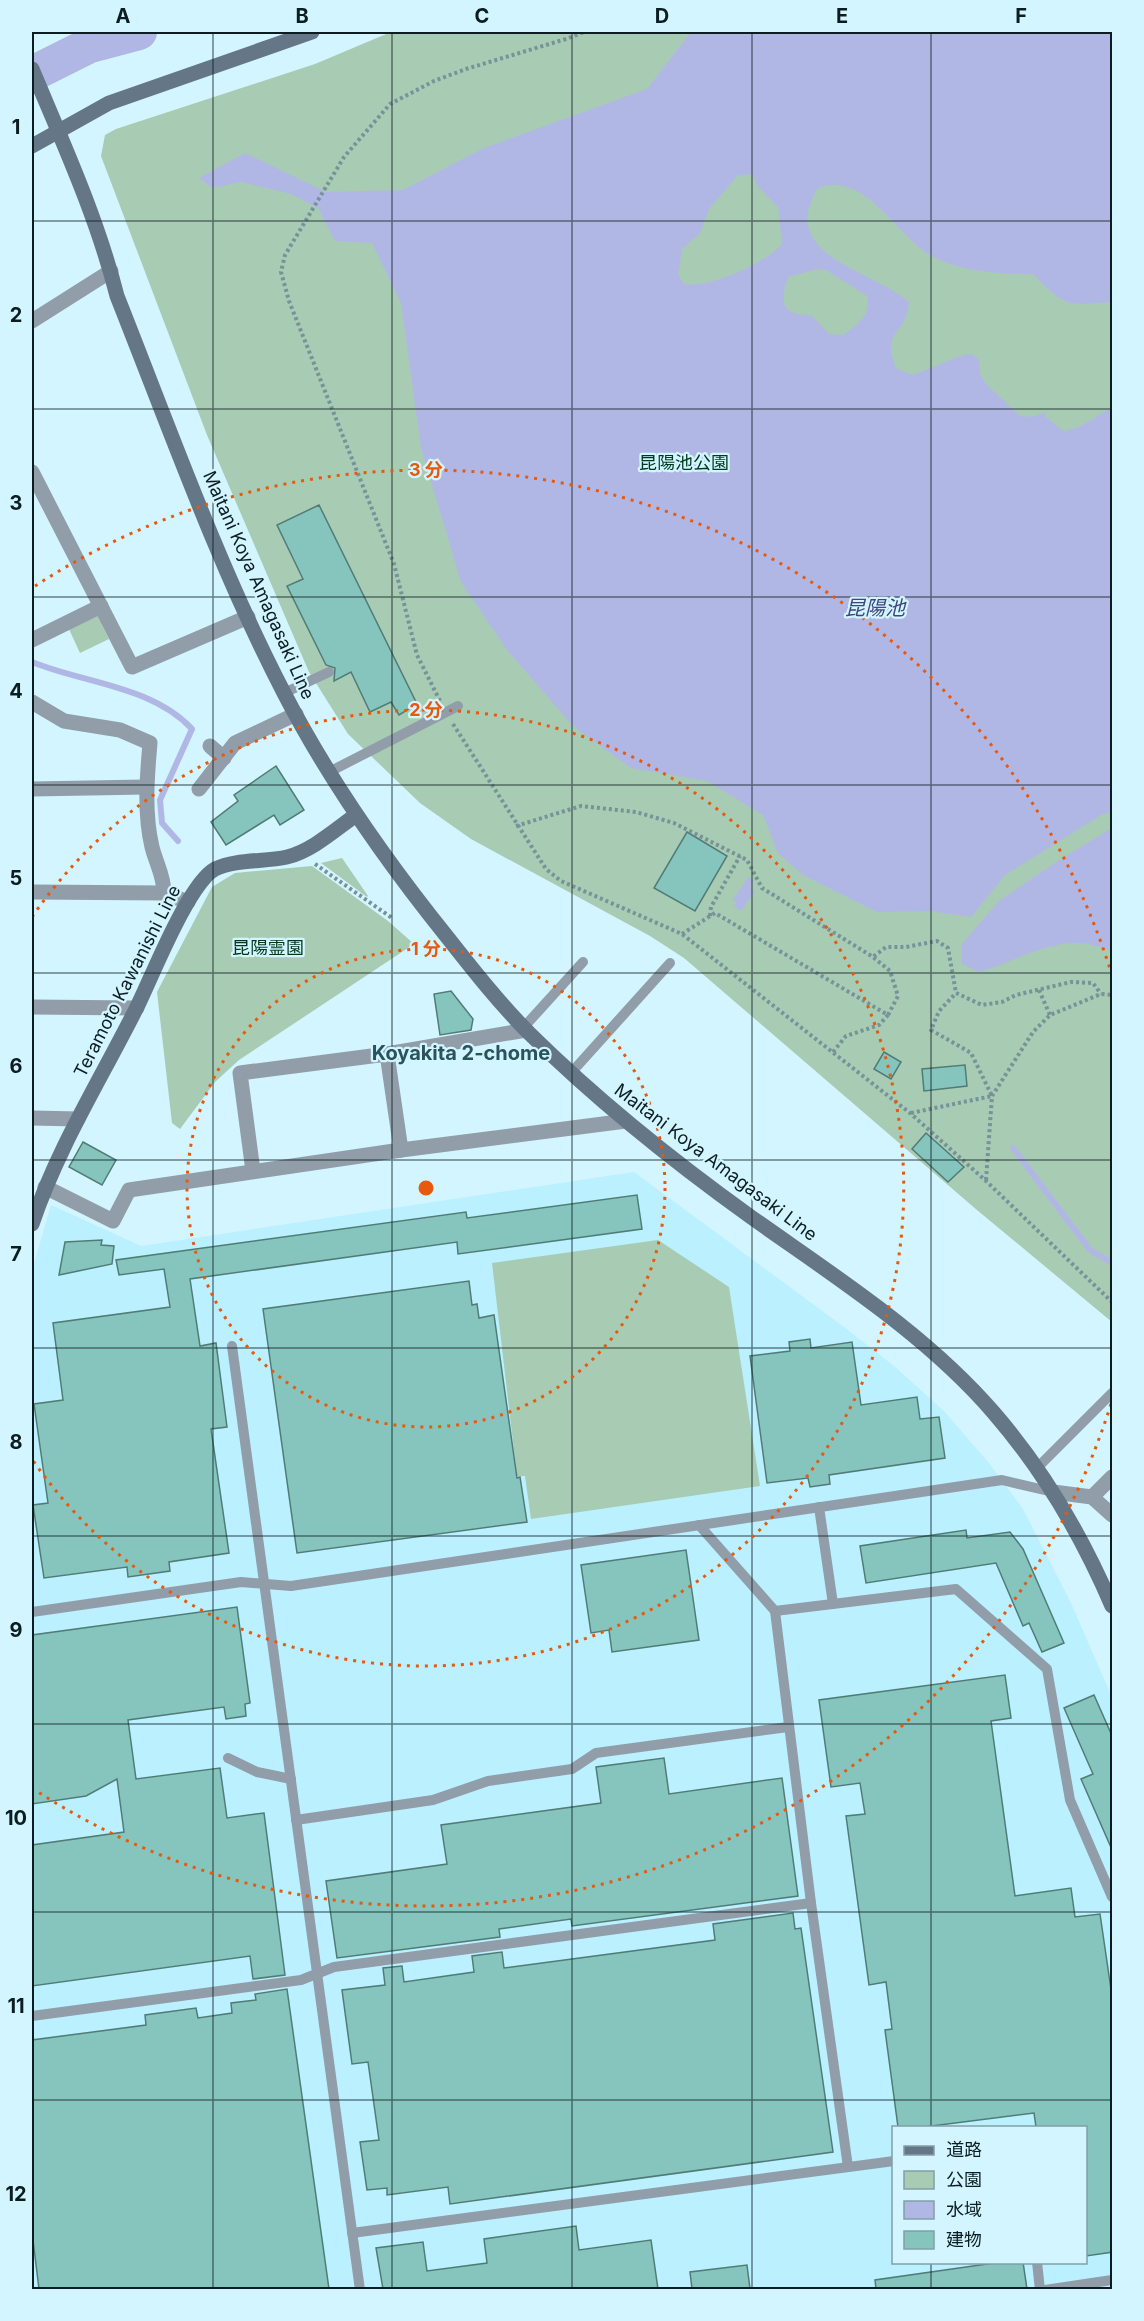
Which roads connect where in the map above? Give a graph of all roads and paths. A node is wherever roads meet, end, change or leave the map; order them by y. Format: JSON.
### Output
{"nodes":[{"id":1,"x":312,"y":32,"type":"edge"},
{"id":2,"x":584,"y":32,"type":"edge"},
{"id":3,"x":32,"y":69,"type":"edge"},
{"id":4,"x":59,"y":133,"type":"junction"},
{"id":5,"x":32,"y":146,"type":"edge"},
{"id":6,"x":111,"y":271,"type":"junction"},
{"id":7,"x":32,"y":321,"type":"edge"},
{"id":8,"x":32,"y":472,"type":"edge"},
{"id":9,"x":101,"y":606,"type":"junction"},
{"id":10,"x":248,"y":617,"type":"junction"},
{"id":11,"x":32,"y":640,"type":"edge"},
{"id":12,"x":329,"y":672,"type":"dead end"},
{"id":13,"x":284,"y":693,"type":"junction"},
{"id":14,"x":32,"y":702,"type":"edge"},
{"id":15,"x":458,"y":706,"type":"dead end"},
{"id":16,"x":446,"y":713,"type":"junction"},
{"id":17,"x":296,"y":714,"type":"junction"},
{"id":18,"x":210,"y":746,"type":"dead end"},
{"id":19,"x":224,"y":758,"type":"junction"},
{"id":20,"x":329,"y":772,"type":"junction"},
{"id":21,"x":146,"y":787,"type":"junction"},
{"id":22,"x":32,"y":789,"type":"edge"},
{"id":23,"x":199,"y":789,"type":"dead end"},
{"id":24,"x":356,"y":815,"type":"junction"},
{"id":25,"x":516,"y":826,"type":"junction"},
{"id":26,"x":740,"y":856,"type":"junction"},
{"id":27,"x":312,"y":862,"type":"dead end"},
{"id":28,"x":32,"y":892,"type":"edge"},
{"id":29,"x":164,"y":892,"type":"junction"},
{"id":30,"x":188,"y":902,"type":"junction"},
{"id":31,"x":710,"y":916,"type":"junction"},
{"id":32,"x":392,"y":918,"type":"dead end"},
{"id":33,"x":682,"y":934,"type":"junction"},
{"id":34,"x":873,"y":957,"type":"junction"},
{"id":35,"x":583,"y":962,"type":"dead end"},
{"id":36,"x":670,"y":963,"type":"dead end"},
{"id":37,"x":1039,"y":990,"type":"junction"},
{"id":38,"x":956,"y":993,"type":"junction"},
{"id":39,"x":1101,"y":994,"type":"junction"},
{"id":40,"x":1113,"y":995,"type":"edge"},
{"id":41,"x":32,"y":1007,"type":"edge"},
{"id":42,"x":137,"y":1008,"type":"junction"},
{"id":43,"x":888,"y":1015,"type":"junction"},
{"id":44,"x":1050,"y":1015,"type":"junction"},
{"id":45,"x":525,"y":1029,"type":"junction"},
{"id":46,"x":833,"y":1052,"type":"junction"},
{"id":47,"x":387,"y":1054,"type":"junction"},
{"id":48,"x":571,"y":1073,"type":"junction"},
{"id":49,"x":992,"y":1096,"type":"junction"},
{"id":50,"x":910,"y":1113,"type":"junction"},
{"id":51,"x":32,"y":1118,"type":"edge"},
{"id":52,"x":78,"y":1119,"type":"junction"},
{"id":53,"x":626,"y":1121,"type":"junction"},
{"id":54,"x":401,"y":1150,"type":"junction"},
{"id":55,"x":254,"y":1172,"type":"junction"},
{"id":56,"x":986,"y":1181,"type":"junction"},
{"id":57,"x":45,"y":1186,"type":"junction"},
{"id":58,"x":32,"y":1224,"type":"edge"},
{"id":59,"x":1113,"y":1302,"type":"edge"},
{"id":60,"x":232,"y":1346,"type":"dead end"},
{"id":61,"x":1113,"y":1393,"type":"edge"},
{"id":62,"x":1037,"y":1468,"type":"junction"},
{"id":63,"x":1113,"y":1478,"type":"edge"},
{"id":64,"x":1053,"y":1492,"type":"junction"},
{"id":65,"x":1092,"y":1497,"type":"junction"},
{"id":66,"x":819,"y":1507,"type":"junction"},
{"id":67,"x":1113,"y":1515,"type":"edge"},
{"id":68,"x":699,"y":1525,"type":"junction"},
{"id":69,"x":264,"y":1585,"type":"junction"},
{"id":70,"x":833,"y":1604,"type":"junction"},
{"id":71,"x":1113,"y":1606,"type":"edge"},
{"id":72,"x":775,"y":1611,"type":"junction"},
{"id":73,"x":32,"y":1612,"type":"edge"},
{"id":74,"x":788,"y":1727,"type":"junction"},
{"id":75,"x":228,"y":1758,"type":"dead end"},
{"id":76,"x":291,"y":1779,"type":"junction"},
{"id":77,"x":296,"y":1820,"type":"junction"},
{"id":78,"x":1113,"y":1898,"type":"edge"},
{"id":79,"x":811,"y":1903,"type":"junction"},
{"id":80,"x":318,"y":1976,"type":"junction"},
{"id":81,"x":32,"y":2016,"type":"edge"},
{"id":82,"x":892,"y":2161,"type":"edge"},
{"id":83,"x":848,"y":2167,"type":"junction"},
{"id":84,"x":352,"y":2233,"type":"junction"},
{"id":85,"x":1036,"y":2264,"type":"edge"},
{"id":86,"x":1113,"y":2280,"type":"edge"},
{"id":87,"x":360,"y":2289,"type":"edge"},
{"id":88,"x":1040,"y":2289,"type":"edge"},
{"id":89,"x":1045,"y":2289,"type":"edge"}],
"edges":[{"from":1,"to":4,"type":"main road"},
{"from":2,"to":16,"type":"path"},
{"from":3,"to":4,"type":"main road","name":"Maitani Koya Amagasaki Line"},
{"from":4,"to":5,"type":"main road"},
{"from":4,"to":6,"type":"main road","name":"Maitani Koya Amagasaki Line"},
{"from":6,"to":7,"type":"street"},
{"from":6,"to":10,"type":"main road","name":"Maitani Koya Amagasaki Line"},
{"from":8,"to":9,"type":"street"},
{"from":9,"to":10,"type":"street"},
{"from":9,"to":11,"type":"street"},
{"from":10,"to":13,"type":"main road","name":"Maitani Koya Amagasaki Line"},
{"from":12,"to":13,"type":"lane"},
{"from":13,"to":17,"type":"main road","name":"Maitani Koya Amagasaki Line"},
{"from":14,"to":21,"type":"street"},
{"from":15,"to":16,"type":"lane"},
{"from":16,"to":20,"type":"lane"},
{"from":16,"to":25,"type":"path"},
{"from":17,"to":19,"type":"street"},
{"from":17,"to":20,"type":"main road","name":"Maitani Koya Amagasaki Line"},
{"from":18,"to":19,"type":"street"},
{"from":19,"to":23,"type":"street"},
{"from":20,"to":24,"type":"main road","name":"Maitani Koya Amagasaki Line"},
{"from":21,"to":22,"type":"street"},
{"from":21,"to":29,"type":"street"},
{"from":24,"to":30,"type":"main road","name":"Teramoto Kawanishi Line"},
{"from":24,"to":45,"type":"main road","name":"Maitani Koya Amagasaki Line"},
{"from":25,"to":26,"type":"path"},
{"from":25,"to":33,"type":"path"},
{"from":26,"to":31,"type":"path"},
{"from":26,"to":34,"type":"path"},
{"from":27,"to":32,"type":"path"},
{"from":28,"to":29,"type":"street"},
{"from":29,"to":30,"type":"street"},
{"from":30,"to":42,"type":"main road","name":"Teramoto Kawanishi Line"},
{"from":31,"to":33,"type":"path"},
{"from":31,"to":43,"type":"path"},
{"from":33,"to":46,"type":"path"},
{"from":34,"to":38,"type":"path"},
{"from":34,"to":43,"type":"path"},
{"from":35,"to":45,"type":"lane"},
{"from":36,"to":48,"type":"lane"},
{"from":37,"to":38,"type":"path"},
{"from":37,"to":39,"type":"path"},
{"from":37,"to":44,"type":"path"},
{"from":38,"to":49,"type":"path"},
{"from":39,"to":40,"type":"path"},
{"from":39,"to":44,"type":"path"},
{"from":41,"to":42,"type":"street"},
{"from":42,"to":52,"type":"main road","name":"Teramoto Kawanishi Line"},
{"from":43,"to":46,"type":"path"},
{"from":44,"to":49,"type":"path"},
{"from":45,"to":47,"type":"street"},
{"from":45,"to":48,"type":"main road","name":"Maitani Koya Amagasaki Line"},
{"from":46,"to":50,"type":"path"},
{"from":47,"to":54,"type":"street"},
{"from":47,"to":55,"type":"street"},
{"from":48,"to":53,"type":"main road","name":"Maitani Koya Amagasaki Line"},
{"from":49,"to":50,"type":"path"},
{"from":49,"to":56,"type":"path"},
{"from":50,"to":56,"type":"path"},
{"from":51,"to":52,"type":"street"},
{"from":52,"to":57,"type":"main road","name":"Teramoto Kawanishi Line"},
{"from":53,"to":54,"type":"street"},
{"from":53,"to":62,"type":"main road","name":"Maitani Koya Amagasaki Line"},
{"from":54,"to":55,"type":"street"},
{"from":55,"to":57,"type":"street"},
{"from":56,"to":59,"type":"path"},
{"from":57,"to":58,"type":"main road","name":"Teramoto Kawanishi Line"},
{"from":60,"to":69,"type":"lane"},
{"from":61,"to":62,"type":"lane"},
{"from":62,"to":64,"type":"main road","name":"Maitani Koya Amagasaki Line"},
{"from":63,"to":65,"type":"street"},
{"from":64,"to":65,"type":"street"},
{"from":64,"to":66,"type":"lane"},
{"from":64,"to":71,"type":"main road","name":"Maitani Koya Amagasaki Line"},
{"from":65,"to":67,"type":"street"},
{"from":66,"to":68,"type":"lane"},
{"from":66,"to":70,"type":"lane"},
{"from":68,"to":69,"type":"lane"},
{"from":68,"to":72,"type":"lane"},
{"from":69,"to":73,"type":"lane"},
{"from":69,"to":76,"type":"lane"},
{"from":70,"to":72,"type":"lane"},
{"from":70,"to":78,"type":"lane"},
{"from":72,"to":74,"type":"lane"},
{"from":74,"to":77,"type":"lane"},
{"from":74,"to":79,"type":"lane"},
{"from":75,"to":76,"type":"lane"},
{"from":76,"to":77,"type":"lane"},
{"from":77,"to":80,"type":"lane"},
{"from":79,"to":80,"type":"lane"},
{"from":79,"to":83,"type":"lane"},
{"from":80,"to":81,"type":"lane"},
{"from":80,"to":84,"type":"lane"},
{"from":82,"to":83,"type":"lane"},
{"from":83,"to":84,"type":"lane"},
{"from":84,"to":87,"type":"lane"},
{"from":85,"to":88,"type":"lane"},
{"from":86,"to":89,"type":"lane"}]}
